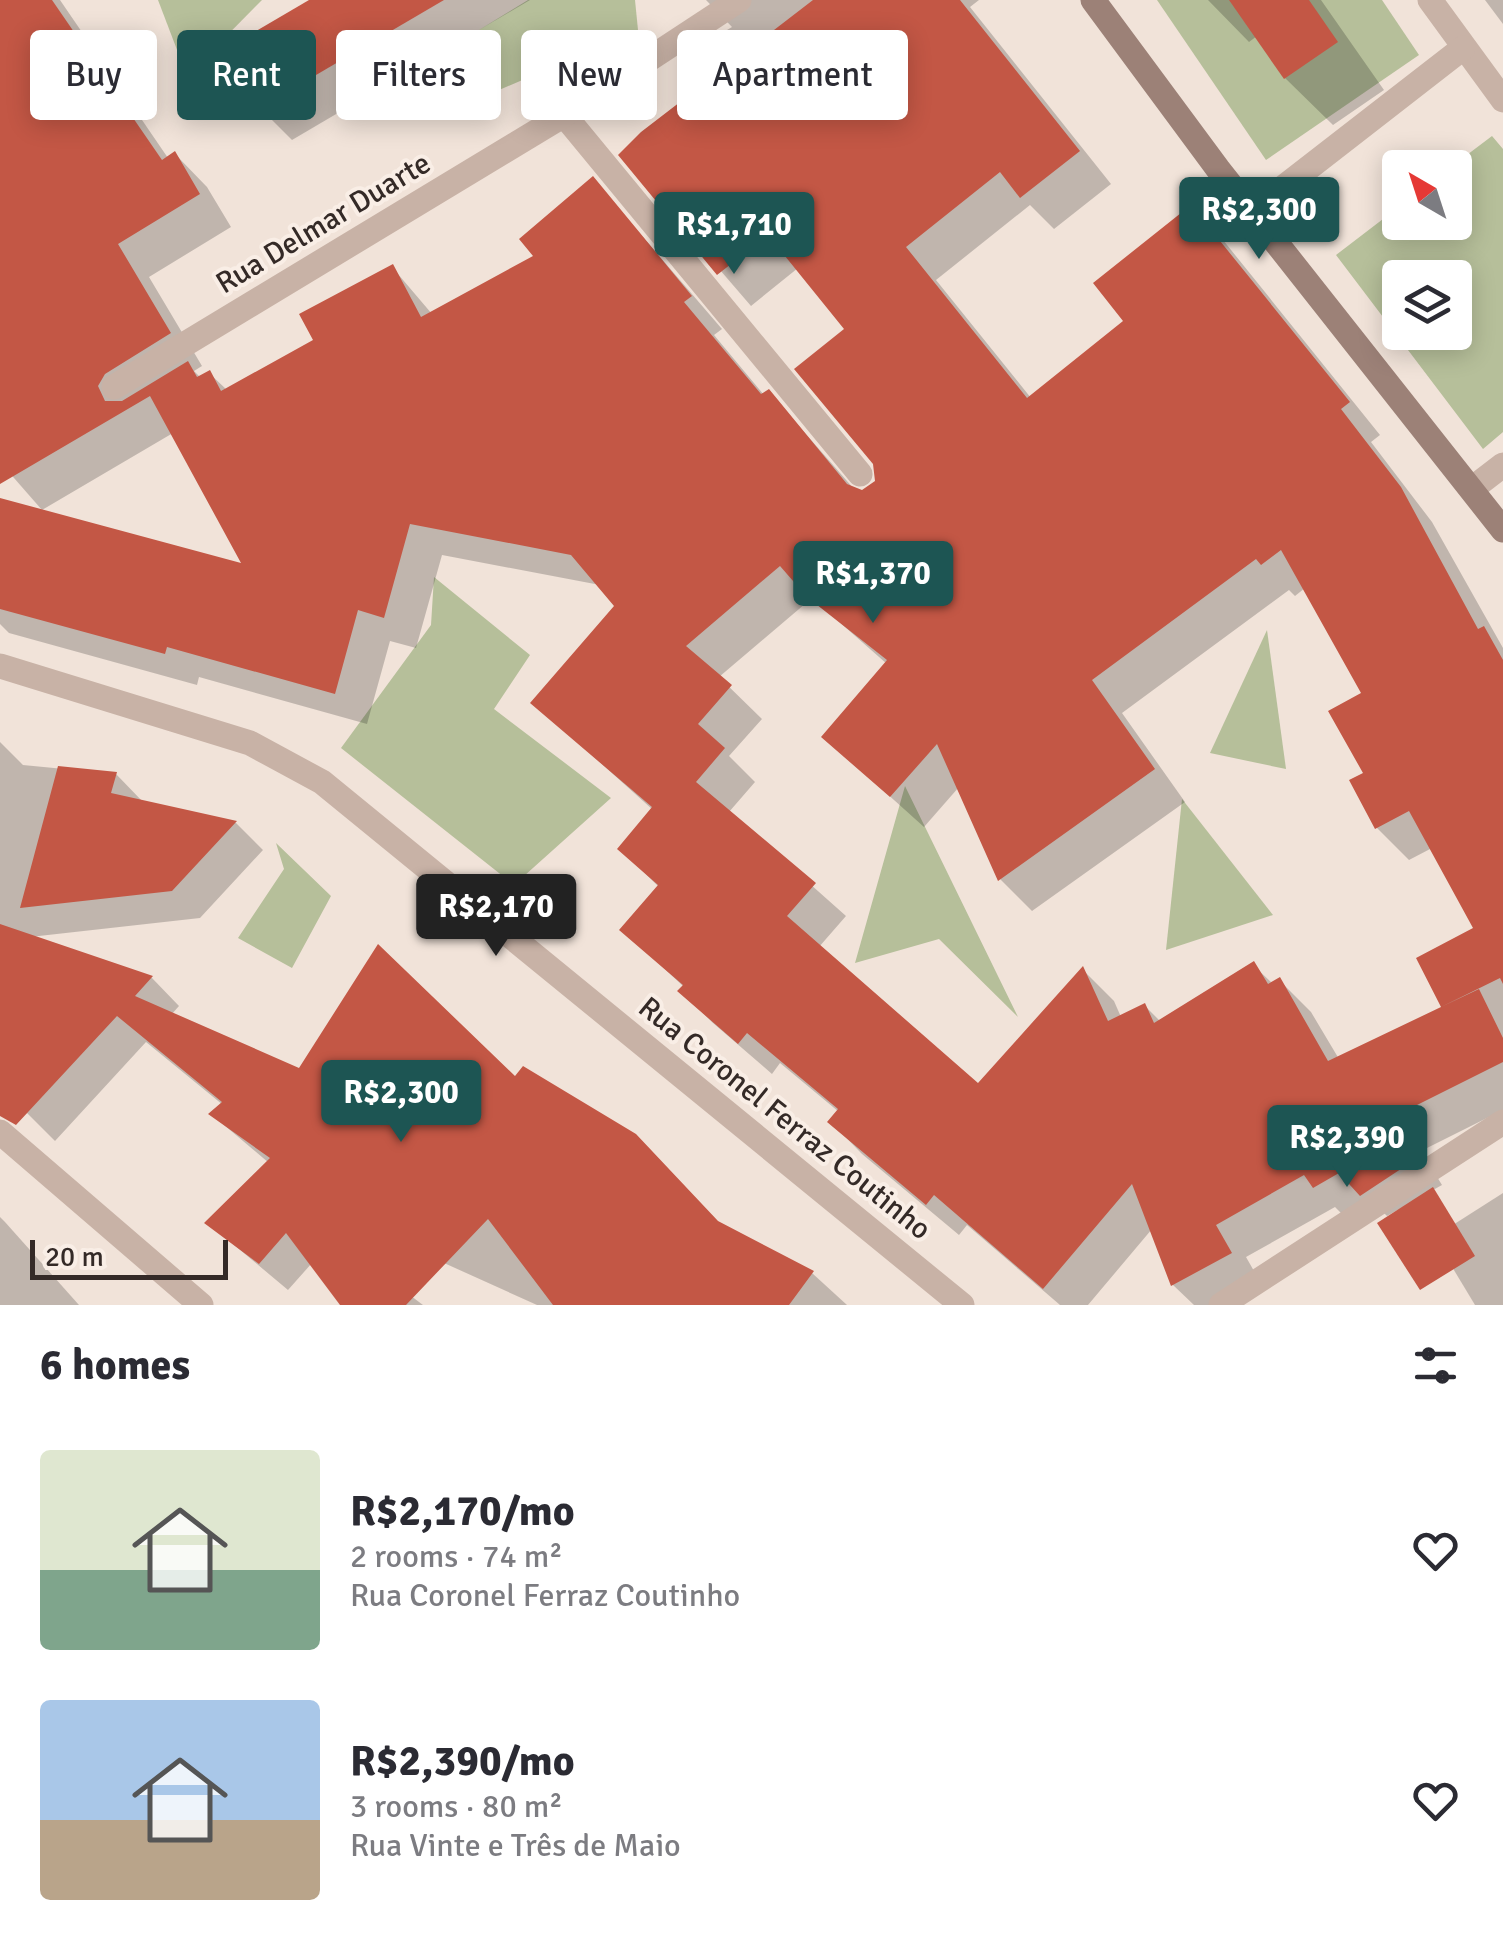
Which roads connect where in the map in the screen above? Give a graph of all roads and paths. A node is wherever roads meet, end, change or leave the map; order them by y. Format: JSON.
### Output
{"nodes":[{"id":1,"x":739,"y":0,"type":"edge"},
{"id":2,"x":1093,"y":0,"type":"edge"},
{"id":3,"x":1430,"y":0,"type":"edge"},
{"id":4,"x":1463,"y":48,"type":"junction"},
{"id":5,"x":657,"y":54,"type":"edge"},
{"id":6,"x":1503,"y":100,"type":"edge"},
{"id":7,"x":556,"y":120,"type":"edge"},
{"id":8,"x":568,"y":120,"type":"edge"},
{"id":9,"x":1253,"y":211,"type":"junction"},
{"id":10,"x":114,"y":386,"type":"dead end"},
{"id":11,"x":1503,"y":465,"type":"edge"},
{"id":12,"x":860,"y":474,"type":"dead end"},
{"id":13,"x":1472,"y":488,"type":"junction"},
{"id":14,"x":1503,"y":530,"type":"edge"},
{"id":15,"x":0,"y":666,"type":"edge"},
{"id":16,"x":1503,"y":1122,"type":"edge"},
{"id":17,"x":0,"y":1132,"type":"edge"},
{"id":18,"x":201,"y":1305,"type":"edge"},
{"id":19,"x":962,"y":1305,"type":"edge"},
{"id":20,"x":1221,"y":1305,"type":"edge"}],
"edges":[{"from":1,"to":5,"type":"street","name":"Rua Delmar Duarte"},
{"from":2,"to":9,"type":"main road"},
{"from":3,"to":4,"type":"street"},
{"from":4,"to":6,"type":"street"},
{"from":4,"to":9,"type":"street"},
{"from":7,"to":10,"type":"street","name":"Rua Delmar Duarte"},
{"from":8,"to":12,"type":"street"},
{"from":9,"to":13,"type":"main road"},
{"from":11,"to":13,"type":"street"},
{"from":13,"to":14,"type":"main road"},
{"from":15,"to":19,"type":"street","name":"Rua Coronel Ferraz Coutinho"},
{"from":16,"to":20,"type":"street"},
{"from":17,"to":18,"type":"street"}]}
